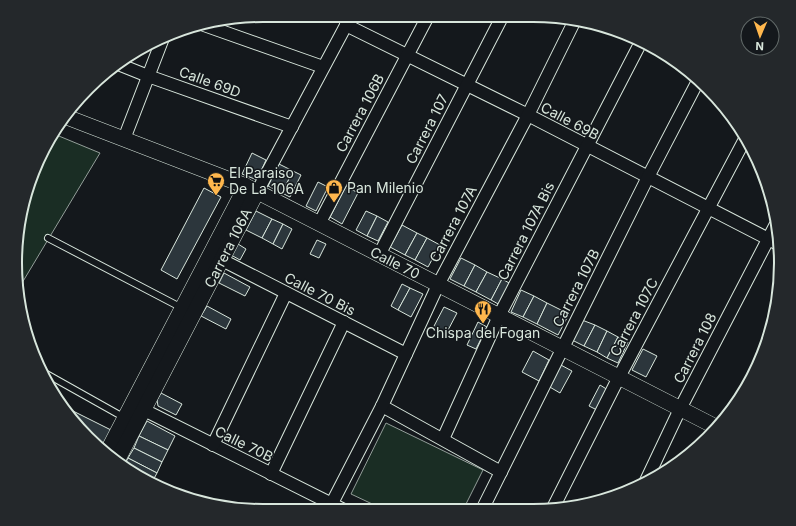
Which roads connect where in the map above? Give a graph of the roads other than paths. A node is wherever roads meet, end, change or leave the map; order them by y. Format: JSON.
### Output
{"nodes":[{"id":1,"x":348,"y":22,"type":"edge"},
{"id":2,"x":352,"y":22,"type":"edge"},
{"id":3,"x":425,"y":22,"type":"edge"},
{"id":4,"x":499,"y":22,"type":"edge"},
{"id":5,"x":572,"y":26,"type":"edge"},
{"id":6,"x":212,"y":28,"type":"edge"},
{"id":7,"x":160,"y":45,"type":"edge"},
{"id":8,"x":639,"y":46,"type":"edge"},
{"id":9,"x":408,"y":55,"type":"junction"},
{"id":10,"x":124,"y":66,"type":"edge"},
{"id":11,"x":323,"y":67,"type":"junction"},
{"id":12,"x":148,"y":76,"type":"junction"},
{"id":13,"x":466,"y":85,"type":"junction"},
{"id":14,"x":696,"y":86,"type":"edge"},
{"id":15,"x":528,"y":115,"type":"junction"},
{"id":16,"x":70,"y":118,"type":"edge"},
{"id":17,"x":292,"y":127,"type":"junction"},
{"id":18,"x":124,"y":139,"type":"junction"},
{"id":19,"x":742,"y":144,"type":"edge"},
{"id":20,"x":587,"y":147,"type":"junction"},
{"id":21,"x":648,"y":177,"type":"junction"},
{"id":22,"x":251,"y":189,"type":"junction"},
{"id":23,"x":709,"y":208,"type":"junction"},
{"id":24,"x":319,"y":224,"type":"junction"},
{"id":25,"x":772,"y":232,"type":"edge"},
{"id":26,"x":48,"y":238,"type":"dead end"},
{"id":27,"x":768,"y":239,"type":"junction"},
{"id":28,"x":773,"y":241,"type":"edge"},
{"id":29,"x":379,"y":254,"type":"junction"},
{"id":30,"x":222,"y":260,"type":"junction"},
{"id":31,"x":438,"y":285,"type":"junction"},
{"id":32,"x":286,"y":293,"type":"junction"},
{"id":33,"x":183,"y":308,"type":"junction"},
{"id":34,"x":500,"y":316,"type":"junction"},
{"id":35,"x":344,"y":322,"type":"junction"},
{"id":36,"x":562,"y":348,"type":"junction"},
{"id":37,"x":406,"y":354,"type":"junction"},
{"id":38,"x":50,"y":376,"type":"edge"},
{"id":39,"x":619,"y":377,"type":"junction"},
{"id":40,"x":382,"y":406,"type":"junction"},
{"id":41,"x":138,"y":408,"type":"junction"},
{"id":42,"x":680,"y":409,"type":"junction"},
{"id":43,"x":125,"y":418,"type":"junction"},
{"id":44,"x":711,"y":425,"type":"edge"},
{"id":45,"x":443,"y":439,"type":"junction"},
{"id":46,"x":213,"y":445,"type":"junction"},
{"id":47,"x":109,"y":448,"type":"edge"},
{"id":48,"x":119,"y":456,"type":"edge"},
{"id":49,"x":501,"y":472,"type":"junction"},
{"id":50,"x":271,"y":474,"type":"junction"},
{"id":51,"x":649,"y":475,"type":"edge"},
{"id":52,"x":556,"y":503,"type":"edge"},
{"id":53,"x":327,"y":504,"type":"edge"},
{"id":54,"x":336,"y":504,"type":"edge"},
{"id":55,"x":485,"y":504,"type":"edge"}],
"edges":[{"from":1,"to":11,"type":"street","name":"Carrera 106A"},
{"from":2,"to":9,"type":"street","name":"Calle 69B"},
{"from":3,"to":9,"type":"street","name":"Carrera 106B"},
{"from":4,"to":13,"type":"street","name":"Carrera 107"},
{"from":5,"to":15,"type":"street","name":"Carrera 107A"},
{"from":6,"to":11,"type":"street"},
{"from":7,"to":12,"type":"street"},
{"from":8,"to":20,"type":"street","name":"Carrera 107A Bis"},
{"from":9,"to":13,"type":"street","name":"Calle 69B"},
{"from":9,"to":24,"type":"street","name":"Carrera 106B"},
{"from":10,"to":12,"type":"street","name":"Calle 69D"},
{"from":11,"to":17,"type":"street","name":"Carrera 106A"},
{"from":12,"to":17,"type":"street","name":"Calle 69D"},
{"from":12,"to":18,"type":"street"},
{"from":13,"to":15,"type":"street","name":"Calle 69B"},
{"from":13,"to":29,"type":"street","name":"Carrera 107"},
{"from":14,"to":21,"type":"street","name":"Carrera 107B"},
{"from":15,"to":20,"type":"street","name":"Calle 69B"},
{"from":15,"to":31,"type":"street","name":"Carrera 107A"},
{"from":16,"to":18,"type":"street","name":"Calle 70"},
{"from":17,"to":22,"type":"street","name":"Carrera 106A"},
{"from":18,"to":22,"type":"street","name":"Calle 70"},
{"from":19,"to":23,"type":"street","name":"Carrera 107C"},
{"from":20,"to":21,"type":"street","name":"Calle 69B"},
{"from":20,"to":34,"type":"street","name":"Carrera 107A Bis"},
{"from":21,"to":23,"type":"street","name":"Calle 69B"},
{"from":21,"to":36,"type":"street","name":"Carrera 107B"},
{"from":22,"to":24,"type":"street","name":"Calle 70"},
{"from":22,"to":30,"type":"street","name":"Carrera 106A"},
{"from":22,"to":33,"type":"street","name":"Carrera 106A"},
{"from":23,"to":27,"type":"street","name":"Calle 69B"},
{"from":23,"to":39,"type":"street","name":"Carrera 107C"},
{"from":24,"to":29,"type":"street","name":"Calle 70"},
{"from":25,"to":27,"type":"street","name":"Carrera 108"},
{"from":26,"to":33,"type":"lane"},
{"from":27,"to":28,"type":"street","name":"Calle 69B"},
{"from":27,"to":42,"type":"street","name":"Carrera 108"},
{"from":29,"to":31,"type":"street","name":"Calle 70"},
{"from":30,"to":32,"type":"street","name":"Calle 70 Bis"},
{"from":30,"to":41,"type":"street","name":"Carrera 106A"},
{"from":31,"to":34,"type":"street","name":"Calle 70"},
{"from":31,"to":37,"type":"street","name":"Carrera 107A"},
{"from":32,"to":35,"type":"street","name":"Calle 70 Bis"},
{"from":32,"to":46,"type":"street"},
{"from":33,"to":41,"type":"street","name":"Carrera 106A"},
{"from":34,"to":36,"type":"street","name":"Calle 70"},
{"from":34,"to":45,"type":"street","name":"Carrera 107A Bis"},
{"from":35,"to":37,"type":"street","name":"Calle 70 Bis"},
{"from":35,"to":50,"type":"street"},
{"from":36,"to":39,"type":"street","name":"Calle 70"},
{"from":36,"to":49,"type":"street","name":"Carrera 107B"},
{"from":37,"to":40,"type":"street","name":"Carrera 107A"},
{"from":38,"to":43,"type":"lane"},
{"from":39,"to":42,"type":"street","name":"Calle 70"},
{"from":39,"to":52,"type":"street","name":"Carrera 107C"},
{"from":40,"to":45,"type":"street"},
{"from":40,"to":54,"type":"street","name":"Carrera 107A"},
{"from":41,"to":43,"type":"street","name":"Carrera 106A"},
{"from":41,"to":46,"type":"street","name":"Calle 70B"},
{"from":41,"to":48,"type":"street","name":"Carrera 106A"},
{"from":42,"to":44,"type":"street","name":"Calle 70"},
{"from":42,"to":51,"type":"street","name":"Carrera 108"},
{"from":43,"to":47,"type":"street","name":"Carrera 106A"},
{"from":45,"to":49,"type":"street"},
{"from":46,"to":50,"type":"street","name":"Calle 70B"},
{"from":49,"to":55,"type":"street","name":"Carrera 107B"},
{"from":50,"to":53,"type":"street","name":"Calle 70B"}]}
